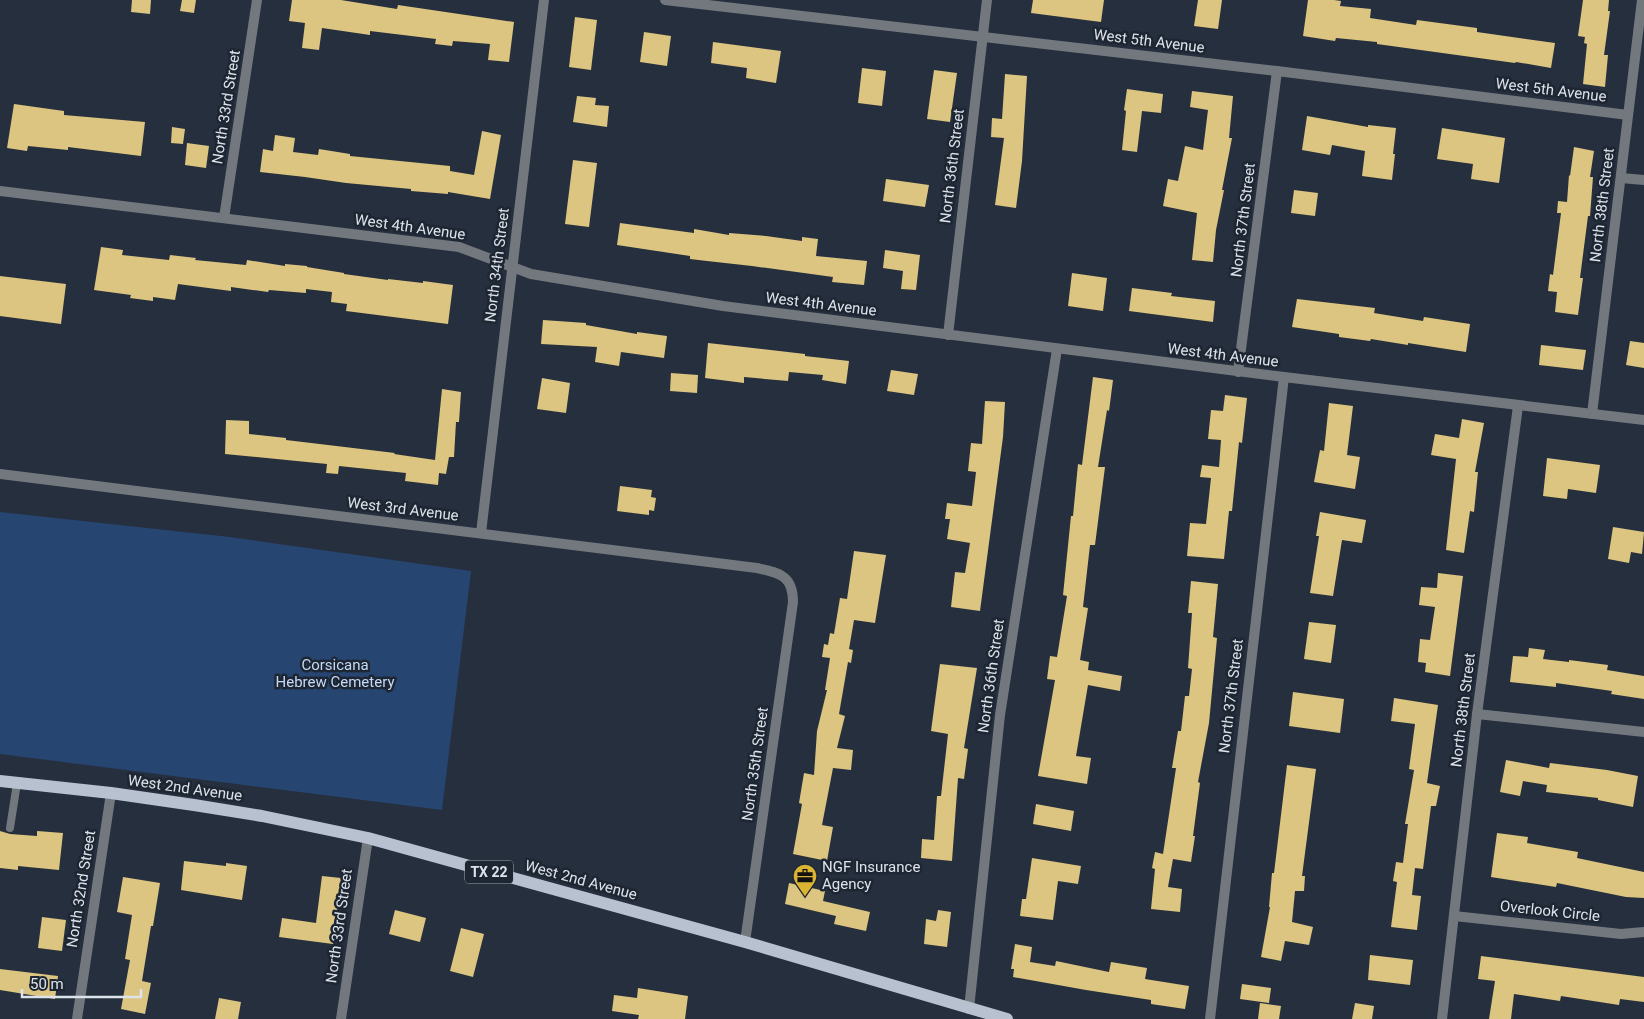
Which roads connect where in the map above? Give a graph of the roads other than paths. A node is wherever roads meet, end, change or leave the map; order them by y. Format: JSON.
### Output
{"nodes":[{"id":1,"x":257,"y":0,"type":"edge"},
{"id":2,"x":544,"y":0,"type":"edge"},
{"id":3,"x":665,"y":0,"type":"edge"},
{"id":4,"x":987,"y":0,"type":"edge"},
{"id":5,"x":1642,"y":0,"type":"edge"},
{"id":6,"x":982,"y":37,"type":"junction"},
{"id":7,"x":1277,"y":72,"type":"junction"},
{"id":8,"x":1628,"y":115,"type":"junction"},
{"id":9,"x":1621,"y":178,"type":"junction"},
{"id":10,"x":1644,"y":180,"type":"edge"},
{"id":11,"x":0,"y":191,"type":"edge"},
{"id":12,"x":224,"y":218,"type":"junction"},
{"id":13,"x":511,"y":266,"type":"junction"},
{"id":14,"x":948,"y":335,"type":"junction"},
{"id":15,"x":1057,"y":349,"type":"junction"},
{"id":16,"x":1238,"y":372,"type":"junction"},
{"id":17,"x":1284,"y":378,"type":"junction"},
{"id":18,"x":1518,"y":406,"type":"junction"},
{"id":19,"x":1592,"y":414,"type":"junction"},
{"id":20,"x":1644,"y":420,"type":"edge"},
{"id":21,"x":0,"y":474,"type":"edge"},
{"id":22,"x":481,"y":533,"type":"junction"},
{"id":23,"x":793,"y":591,"type":"joint"},
{"id":24,"x":1477,"y":714,"type":"junction"},
{"id":25,"x":1644,"y":732,"type":"edge"},
{"id":26,"x":0,"y":781,"type":"edge"},
{"id":27,"x":17,"y":783,"type":"junction"},
{"id":28,"x":111,"y":793,"type":"junction"},
{"id":29,"x":10,"y":828,"type":"dead end"},
{"id":30,"x":368,"y":838,"type":"junction"},
{"id":31,"x":1454,"y":916,"type":"junction"},
{"id":32,"x":1644,"y":932,"type":"edge"},
{"id":33,"x":746,"y":942,"type":"junction"},
{"id":34,"x":969,"y":1009,"type":"junction"},
{"id":35,"x":77,"y":1019,"type":"edge"},
{"id":36,"x":341,"y":1019,"type":"edge"},
{"id":37,"x":1007,"y":1019,"type":"edge"},
{"id":38,"x":1210,"y":1019,"type":"edge"},
{"id":39,"x":1442,"y":1019,"type":"edge"}],
"edges":[{"from":1,"to":12,"type":"street","name":"North 33rd Street"},
{"from":2,"to":13,"type":"street","name":"North 34th Street"},
{"from":3,"to":6,"type":"street","name":"West 5th Avenue"},
{"from":4,"to":6,"type":"street","name":"North 36th Street"},
{"from":5,"to":8,"type":"street","name":"North 38th Street"},
{"from":6,"to":7,"type":"street","name":"West 5th Avenue"},
{"from":6,"to":14,"type":"street","name":"North 36th Street"},
{"from":7,"to":8,"type":"street","name":"West 5th Avenue"},
{"from":7,"to":16,"type":"street","name":"North 37th Street"},
{"from":8,"to":9,"type":"street","name":"North 38th Street"},
{"from":9,"to":10,"type":"street"},
{"from":9,"to":19,"type":"street","name":"North 38th Street"},
{"from":11,"to":12,"type":"street","name":"West 4th Avenue"},
{"from":12,"to":13,"type":"street","name":"West 4th Avenue"},
{"from":13,"to":14,"type":"street","name":"West 4th Avenue"},
{"from":13,"to":22,"type":"street","name":"North 34th Street"},
{"from":14,"to":15,"type":"street","name":"West 4th Avenue"},
{"from":15,"to":16,"type":"street","name":"West 4th Avenue"},
{"from":15,"to":34,"type":"street","name":"North 36th Street"},
{"from":16,"to":17,"type":"street","name":"West 4th Avenue"},
{"from":17,"to":18,"type":"street","name":"West 4th Avenue"},
{"from":17,"to":38,"type":"street","name":"North 37th Street"},
{"from":18,"to":19,"type":"street","name":"West 4th Avenue"},
{"from":18,"to":24,"type":"street","name":"North 38th Street"},
{"from":19,"to":20,"type":"street","name":"West 4th Avenue"},
{"from":21,"to":22,"type":"street","name":"West 3rd Avenue"},
{"from":22,"to":23,"type":"street","name":"West 3rd Avenue"},
{"from":23,"to":33,"type":"street","name":"North 35th Street"},
{"from":24,"to":25,"type":"street"},
{"from":24,"to":31,"type":"street","name":"North 38th Street"},
{"from":26,"to":27,"type":"main road","name":"West 2nd Avenue","number":"TX 22"},
{"from":27,"to":28,"type":"main road","name":"West 2nd Avenue","number":"TX 22"},
{"from":27,"to":29,"type":"lane"},
{"from":28,"to":30,"type":"main road","name":"West 2nd Avenue","number":"TX 22"},
{"from":28,"to":35,"type":"street","name":"North 32nd Street"},
{"from":30,"to":33,"type":"main road","name":"West 2nd Avenue","number":"TX 22"},
{"from":30,"to":36,"type":"street","name":"North 33rd Street"},
{"from":31,"to":32,"type":"street","name":"Overlook Circle"},
{"from":31,"to":39,"type":"street","name":"North 38th Street"},
{"from":33,"to":34,"type":"main road","name":"West 2nd Avenue","number":"TX 22"},
{"from":34,"to":37,"type":"main road","number":"TX 22"}]}
